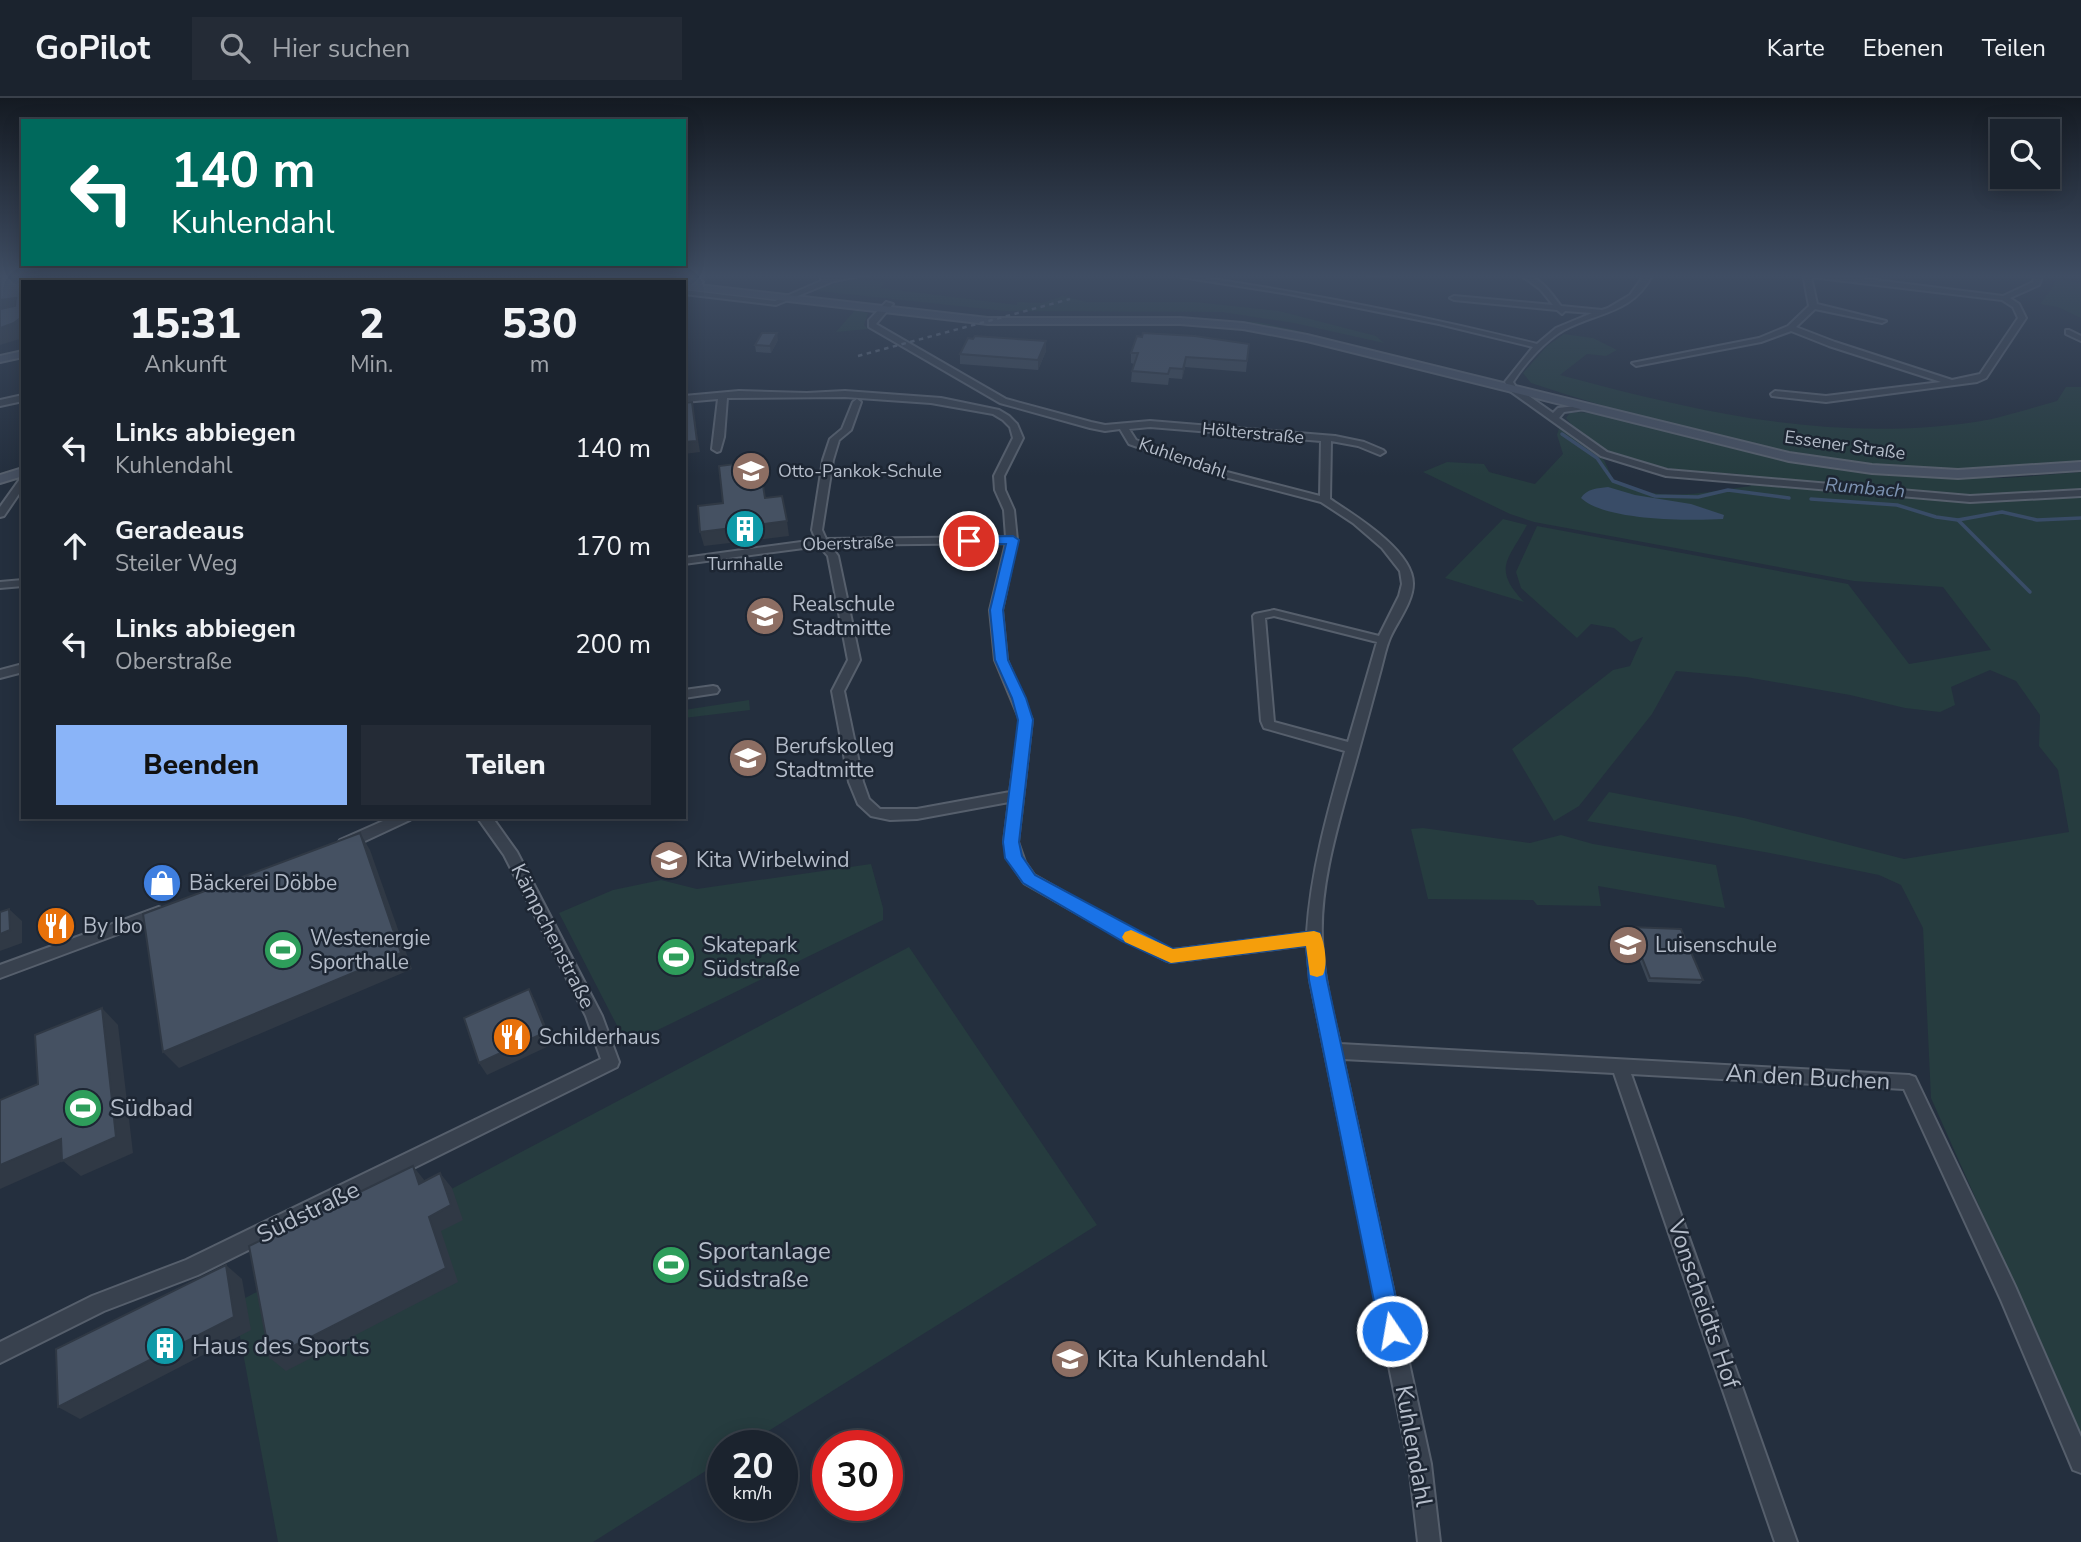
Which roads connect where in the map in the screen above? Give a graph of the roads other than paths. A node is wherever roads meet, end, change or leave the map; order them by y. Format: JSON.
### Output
{"nodes":[{"id":1,"x":900,"y":341,"type":"edge"},
{"id":2,"x":1321,"y":341,"type":"edge"},
{"id":3,"x":1518,"y":341,"type":"edge"},
{"id":4,"x":1547,"y":341,"type":"edge"},
{"id":5,"x":1752,"y":341,"type":"edge"},
{"id":6,"x":1825,"y":341,"type":"edge"},
{"id":7,"x":2007,"y":341,"type":"edge"},
{"id":8,"x":1541,"y":347,"type":"junction"},
{"id":9,"x":21,"y":357,"type":"edge"},
{"id":10,"x":0,"y":361,"type":"edge"},
{"id":11,"x":1636,"y":363,"type":"dead end"},
{"id":12,"x":1953,"y":383,"type":"junction"},
{"id":13,"x":1511,"y":386,"type":"junction"},
{"id":14,"x":1775,"y":394,"type":"dead end"},
{"id":15,"x":723,"y":395,"type":"junction"},
{"id":16,"x":807,"y":396,"type":"junction"},
{"id":17,"x":21,"y":398,"type":"edge"},
{"id":18,"x":686,"y":399,"type":"edge"},
{"id":19,"x":904,"y":400,"type":"junction"},
{"id":20,"x":934,"y":401,"type":"junction"},
{"id":21,"x":857,"y":402,"type":"junction"},
{"id":22,"x":0,"y":403,"type":"edge"},
{"id":23,"x":1582,"y":407,"type":"junction"},
{"id":24,"x":1609,"y":413,"type":"junction"},
{"id":25,"x":1053,"y":416,"type":"junction"},
{"id":26,"x":1554,"y":418,"type":"junction"},
{"id":27,"x":1123,"y":427,"type":"junction"},
{"id":28,"x":1326,"y":439,"type":"junction"},
{"id":29,"x":717,"y":449,"type":"dead end"},
{"id":30,"x":1380,"y":452,"type":"dead end"},
{"id":31,"x":2081,"y":466,"type":"edge"},
{"id":32,"x":21,"y":473,"type":"edge"},
{"id":33,"x":0,"y":479,"type":"edge"},
{"id":34,"x":21,"y":484,"type":"edge"},
{"id":35,"x":2081,"y":493,"type":"edge"},
{"id":36,"x":1325,"y":500,"type":"junction"},
{"id":37,"x":0,"y":514,"type":"edge"},
{"id":38,"x":1013,"y":540,"type":"junction"},
{"id":39,"x":822,"y":542,"type":"junction"},
{"id":40,"x":686,"y":561,"type":"edge"},
{"id":41,"x":21,"y":583,"type":"edge"},
{"id":42,"x":0,"y":585,"type":"edge"},
{"id":43,"x":1383,"y":640,"type":"junction"},
{"id":44,"x":21,"y":669,"type":"edge"},
{"id":45,"x":0,"y":674,"type":"edge"},
{"id":46,"x":713,"y":690,"type":"dead end"},
{"id":47,"x":686,"y":694,"type":"edge"},
{"id":48,"x":1352,"y":748,"type":"junction"},
{"id":49,"x":1016,"y":796,"type":"junction"},
{"id":50,"x":401,"y":819,"type":"edge"},
{"id":51,"x":485,"y":819,"type":"edge"},
{"id":52,"x":325,"y":851,"type":"edge"},
{"id":53,"x":169,"y":909,"type":"edge"},
{"id":54,"x":1314,"y":938,"type":"junction"},
{"id":55,"x":0,"y":972,"type":"edge"},
{"id":56,"x":1333,"y":1051,"type":"junction"},
{"id":57,"x":611,"y":1062,"type":"joint"},
{"id":58,"x":1620,"y":1067,"type":"junction"},
{"id":59,"x":0,"y":1353,"type":"edge"},
{"id":60,"x":2081,"y":1462,"type":"edge"},
{"id":61,"x":1429,"y":1542,"type":"edge"},
{"id":62,"x":1786,"y":1542,"type":"edge"}],
"edges":[{"from":1,"to":25,"type":"street","name":"Kuhlendahl"},
{"from":2,"to":13,"type":"main road","name":"Essener Straße"},
{"from":3,"to":8,"type":"street"},
{"from":4,"to":8,"type":"street"},
{"from":5,"to":11,"type":"street"},
{"from":6,"to":12,"type":"street"},
{"from":7,"to":12,"type":"street"},
{"from":8,"to":13,"type":"street"},
{"from":9,"to":10,"type":"main road"},
{"from":12,"to":14,"type":"street"},
{"from":13,"to":23,"type":"main road","name":"Essener Straße"},
{"from":13,"to":24,"type":"main road","name":"Essener Straße"},
{"from":13,"to":26,"type":"street"},
{"from":15,"to":16,"type":"street"},
{"from":15,"to":18,"type":"street"},
{"from":15,"to":29,"type":"street"},
{"from":16,"to":19,"type":"street"},
{"from":16,"to":21,"type":"street"},
{"from":17,"to":22,"type":"street"},
{"from":19,"to":20,"type":"street"},
{"from":19,"to":21,"type":"street"},
{"from":20,"to":25,"type":"street"},
{"from":20,"to":38,"type":"street"},
{"from":21,"to":39,"type":"street"},
{"from":23,"to":24,"type":"main road","name":"Essener Straße"},
{"from":23,"to":26,"type":"street"},
{"from":24,"to":31,"type":"main road","name":"Essener Straße"},
{"from":25,"to":27,"type":"street","name":"Kuhlendahl"},
{"from":26,"to":35,"type":"street"},
{"from":27,"to":28,"type":"street","name":"Hölterstraße"},
{"from":27,"to":36,"type":"street","name":"Kuhlendahl"},
{"from":28,"to":30,"type":"street","name":"Hölterstraße"},
{"from":28,"to":36,"type":"street"},
{"from":32,"to":33,"type":"main road"},
{"from":34,"to":37,"type":"street"},
{"from":36,"to":43,"type":"street","name":"Kuhlendahl"},
{"from":38,"to":39,"type":"street","name":"Oberstraße"},
{"from":38,"to":49,"type":"street"},
{"from":39,"to":40,"type":"street","name":"Oberstraße"},
{"from":39,"to":49,"type":"street"},
{"from":41,"to":42,"type":"street"},
{"from":43,"to":48,"type":"street","name":"Kuhlendahl"},
{"from":43,"to":48,"type":"street"},
{"from":44,"to":45,"type":"street"},
{"from":46,"to":47,"type":"street"},
{"from":48,"to":54,"type":"street","name":"Kuhlendahl"},
{"from":49,"to":54,"type":"street"},
{"from":50,"to":52,"type":"street"},
{"from":51,"to":57,"type":"street","name":"Kämpchenstraße"},
{"from":53,"to":55,"type":"street"},
{"from":54,"to":56,"type":"street","name":"Kuhlendahl"},
{"from":56,"to":58,"type":"street","name":"An den Buchen"},
{"from":56,"to":61,"type":"street","name":"Kuhlendahl"},
{"from":57,"to":59,"type":"street","name":"Südstraße"},
{"from":58,"to":60,"type":"street","name":"An den Buchen"},
{"from":58,"to":62,"type":"street","name":"Vonscheidts Hof"}]}
